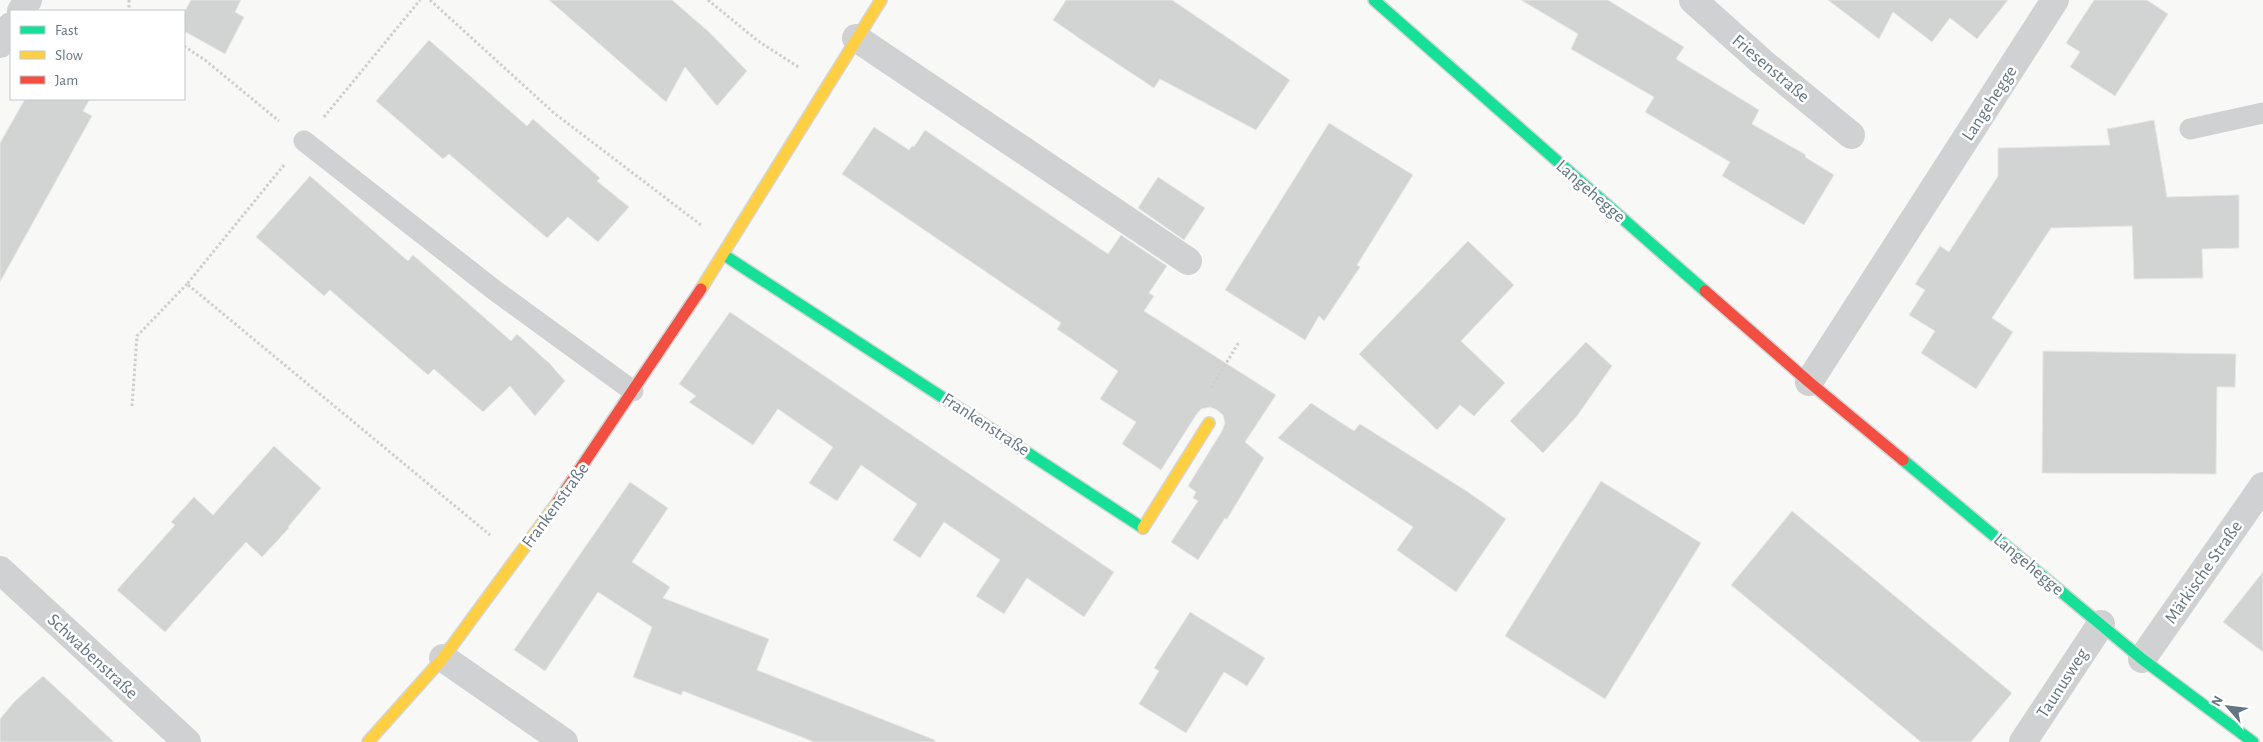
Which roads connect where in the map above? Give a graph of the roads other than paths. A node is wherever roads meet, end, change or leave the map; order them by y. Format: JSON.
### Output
{"nodes":[{"id":1,"x":881,"y":0,"type":"edge"},
{"id":2,"x":1374,"y":0,"type":"edge"},
{"id":3,"x":1693,"y":0,"type":"edge"},
{"id":4,"x":2055,"y":0,"type":"edge"},
{"id":5,"x":10,"y":28,"type":"edge"},
{"id":6,"x":856,"y":38,"type":"junction"},
{"id":7,"x":0,"y":44,"type":"edge"},
{"id":8,"x":2263,"y":113,"type":"edge"},
{"id":9,"x":2190,"y":129,"type":"dead end"},
{"id":10,"x":1851,"y":135,"type":"dead end"},
{"id":11,"x":304,"y":141,"type":"road end"},
{"id":12,"x":726,"y":251,"type":"junction"},
{"id":13,"x":1188,"y":261,"type":"dead end"},
{"id":14,"x":1809,"y":382,"type":"junction"},
{"id":15,"x":633,"y":391,"type":"junction"},
{"id":16,"x":1209,"y":423,"type":"road end"},
{"id":17,"x":2263,"y":486,"type":"edge"},
{"id":18,"x":0,"y":570,"type":"edge"},
{"id":19,"x":2100,"y":624,"type":"junction"},
{"id":20,"x":443,"y":658,"type":"junction"},
{"id":21,"x":2142,"y":659,"type":"junction"},
{"id":22,"x":187,"y":742,"type":"edge"},
{"id":23,"x":368,"y":742,"type":"edge"},
{"id":24,"x":564,"y":742,"type":"edge"},
{"id":25,"x":2023,"y":742,"type":"edge"},
{"id":26,"x":2253,"y":742,"type":"edge"}],
"edges":[{"from":1,"to":6,"type":"street","name":"Frankenstraße"},
{"from":2,"to":14,"type":"street","name":"Langehegge"},
{"from":3,"to":10,"type":"street","name":"Friesenstraße"},
{"from":4,"to":14,"type":"street","name":"Langehegge"},
{"from":5,"to":7,"type":"street"},
{"from":6,"to":12,"type":"street","name":"Frankenstraße"},
{"from":6,"to":13,"type":"street"},
{"from":8,"to":9,"type":"lane"},
{"from":11,"to":15,"type":"lane"},
{"from":12,"to":15,"type":"street","name":"Frankenstraße"},
{"from":12,"to":16,"type":"street","name":"Frankenstraße"},
{"from":14,"to":19,"type":"street","name":"Langehegge"},
{"from":15,"to":20,"type":"street","name":"Frankenstraße"},
{"from":17,"to":21,"type":"street","name":"Märkische Straße"},
{"from":18,"to":22,"type":"street","name":"Schwabenstraße"},
{"from":19,"to":21,"type":"street","name":"Langehegge"},
{"from":19,"to":25,"type":"street","name":"Taunusweg"},
{"from":20,"to":23,"type":"street","name":"Frankenstraße"},
{"from":20,"to":24,"type":"street"},
{"from":21,"to":26,"type":"street","name":"Langehegge"}]}
